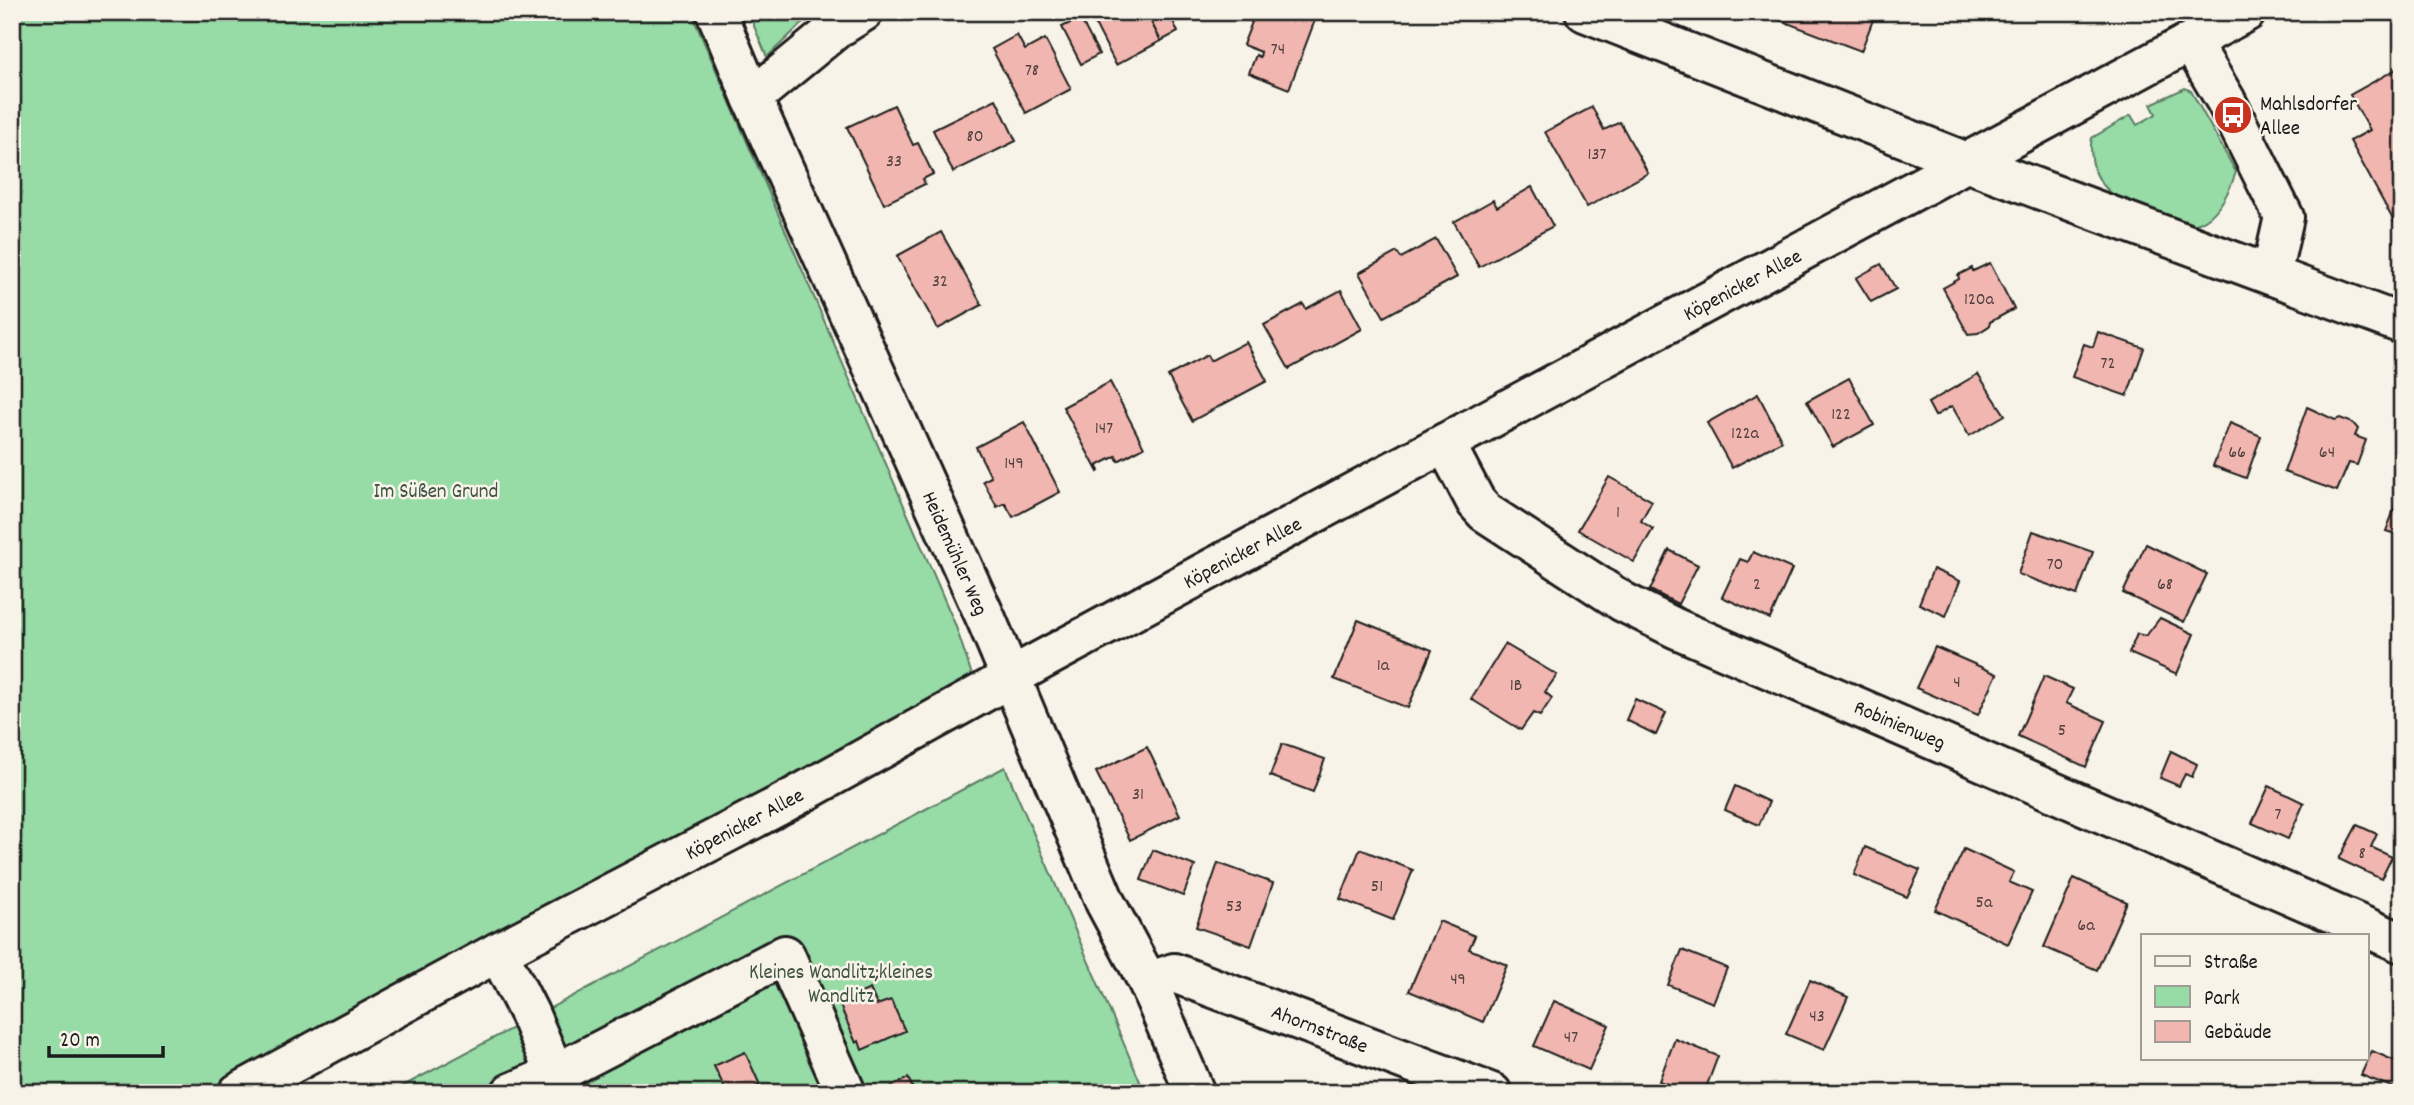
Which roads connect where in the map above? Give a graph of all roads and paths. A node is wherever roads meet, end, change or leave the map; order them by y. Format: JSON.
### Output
{"nodes":[{"id":1,"x":716,"y":12,"type":"edge"},
{"id":2,"x":863,"y":12,"type":"edge"},
{"id":3,"x":1585,"y":12,"type":"edge"},
{"id":4,"x":2246,"y":12,"type":"edge"},
{"id":5,"x":2191,"y":42,"type":"junction"},
{"id":6,"x":752,"y":98,"type":"junction"},
{"id":7,"x":1969,"y":163,"type":"junction"},
{"id":8,"x":2272,"y":275,"type":"junction"},
{"id":9,"x":2402,"y":324,"type":"edge"},
{"id":10,"x":1445,"y":443,"type":"junction"},
{"id":11,"x":1010,"y":677,"type":"junction"},
{"id":12,"x":2402,"y":943,"type":"edge"},
{"id":13,"x":498,"y":952,"type":"junction"},
{"id":14,"x":1148,"y":982,"type":"junction"},
{"id":15,"x":559,"y":1083,"type":"edge"},
{"id":16,"x":238,"y":1093,"type":"edge"},
{"id":17,"x":511,"y":1093,"type":"edge"},
{"id":18,"x":846,"y":1093,"type":"edge"},
{"id":19,"x":1195,"y":1093,"type":"edge"},
{"id":20,"x":1492,"y":1093,"type":"edge"}],
"edges":[{"from":1,"to":6,"type":"street","name":"Heidemühler Weg"},
{"from":2,"to":6,"type":"street"},
{"from":3,"to":7,"type":"street"},
{"from":4,"to":5,"type":"street","name":"Köpenicker Allee"},
{"from":5,"to":7,"type":"street","name":"Köpenicker Allee"},
{"from":5,"to":8,"type":"street"},
{"from":6,"to":11,"type":"street","name":"Heidemühler Weg"},
{"from":7,"to":8,"type":"street"},
{"from":7,"to":10,"type":"street","name":"Köpenicker Allee"},
{"from":8,"to":9,"type":"street"},
{"from":10,"to":11,"type":"street","name":"Köpenicker Allee"},
{"from":10,"to":12,"type":"street","name":"Robinienweg"},
{"from":11,"to":13,"type":"street","name":"Köpenicker Allee"},
{"from":11,"to":14,"type":"street","name":"Heidemühler Weg"},
{"from":13,"to":15,"type":"street"},
{"from":13,"to":16,"type":"street","name":"Köpenicker Allee"},
{"from":14,"to":19,"type":"street","name":"Heidemühler Weg"},
{"from":14,"to":20,"type":"street","name":"Ahornstraße"},
{"from":15,"to":17,"type":"street"},
{"from":15,"to":18,"type":"street"}]}
